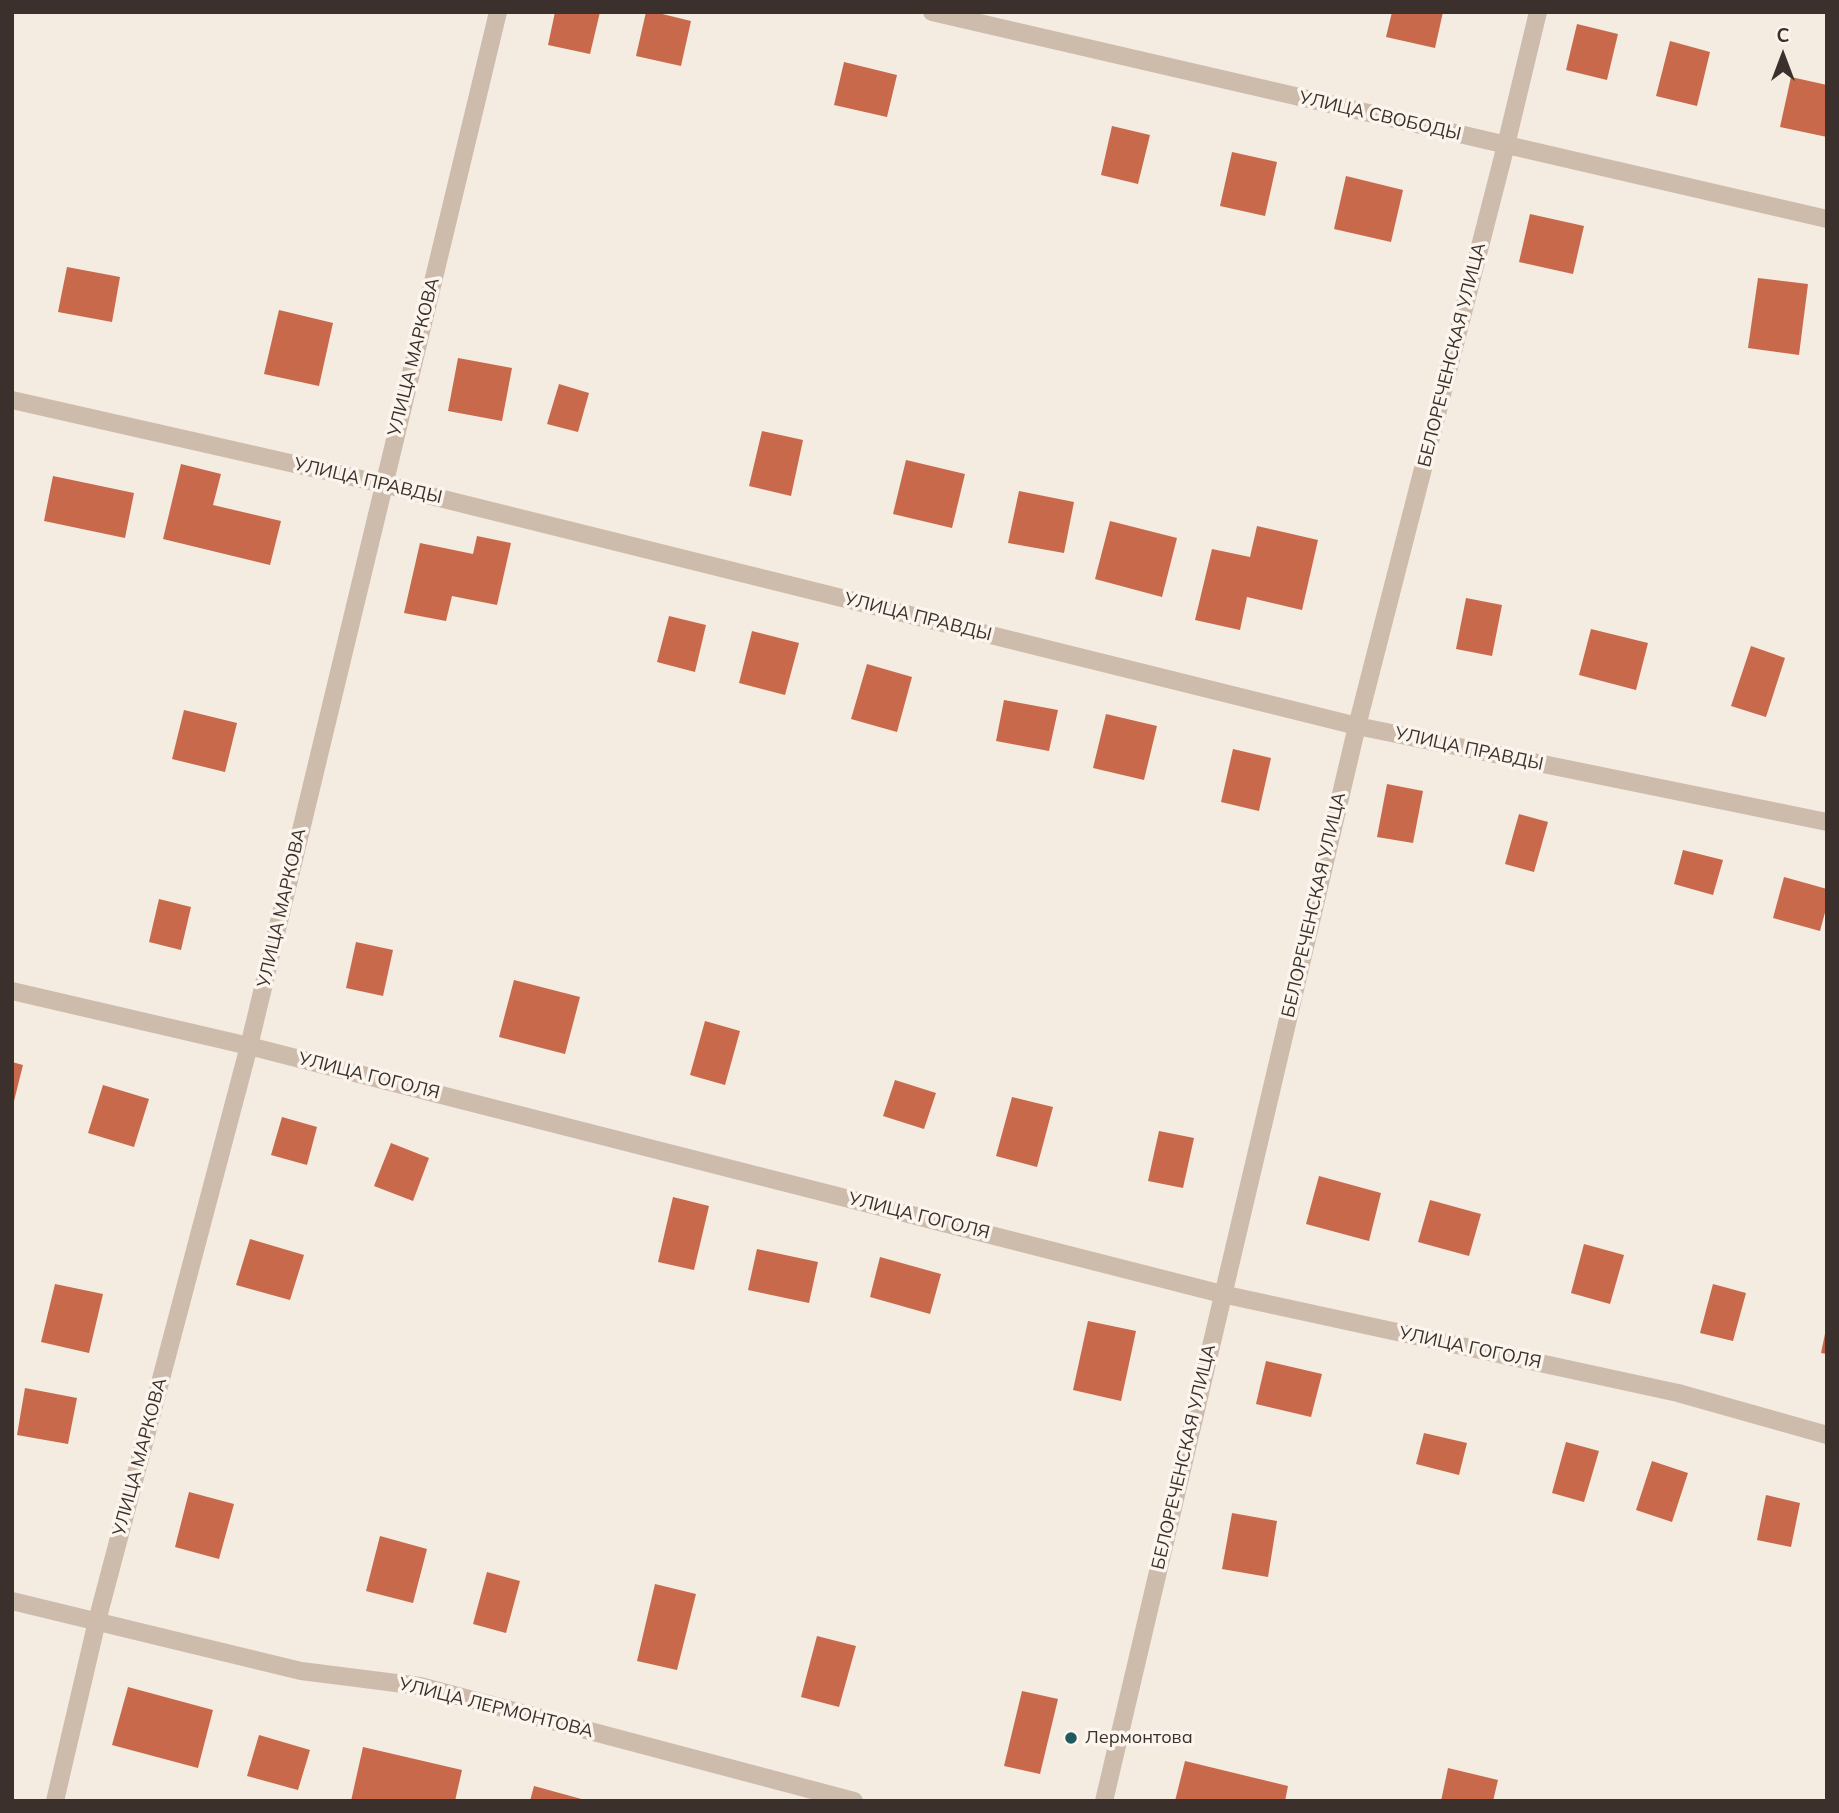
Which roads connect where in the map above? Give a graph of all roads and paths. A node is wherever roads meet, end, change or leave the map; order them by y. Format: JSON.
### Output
{"nodes":[{"id":1,"x":498,"y":12,"type":"edge"},
{"id":2,"x":932,"y":12,"type":"edge"},
{"id":3,"x":1538,"y":12,"type":"edge"},
{"id":4,"x":1506,"y":145,"type":"junction"},
{"id":5,"x":1827,"y":219,"type":"edge"},
{"id":6,"x":12,"y":400,"type":"edge"},
{"id":7,"x":383,"y":484,"type":"junction"},
{"id":8,"x":1357,"y":726,"type":"junction"},
{"id":9,"x":1827,"y":821,"type":"edge"},
{"id":10,"x":12,"y":991,"type":"edge"},
{"id":11,"x":250,"y":1046,"type":"junction"},
{"id":12,"x":1222,"y":1294,"type":"junction"},
{"id":13,"x":1827,"y":1435,"type":"edge"},
{"id":14,"x":12,"y":1601,"type":"edge"},
{"id":15,"x":97,"y":1621,"type":"junction"},
{"id":16,"x":55,"y":1801,"type":"edge"},
{"id":17,"x":854,"y":1801,"type":"edge"},
{"id":18,"x":1104,"y":1801,"type":"edge"}],
"edges":[{"from":1,"to":7,"type":"street","name":"УЛИЦА МАРКОВА"},
{"from":2,"to":4,"type":"street","name":"УЛИЦА СВОБОДЫ"},
{"from":3,"to":4,"type":"street","name":"БЕЛОРЕЧЕНСКАЯ УЛИЦА"},
{"from":4,"to":5,"type":"street","name":"УЛИЦА СВОБОДЫ"},
{"from":4,"to":8,"type":"street","name":"БЕЛОРЕЧЕНСКАЯ УЛИЦА"},
{"from":6,"to":7,"type":"street","name":"УЛИЦА ПРАВДЫ"},
{"from":7,"to":8,"type":"street","name":"УЛИЦА ПРАВДЫ"},
{"from":7,"to":11,"type":"street","name":"УЛИЦА МАРКОВА"},
{"from":8,"to":9,"type":"street","name":"УЛИЦА ПРАВДЫ"},
{"from":8,"to":12,"type":"street","name":"БЕЛОРЕЧЕНСКАЯ УЛИЦА"},
{"from":10,"to":11,"type":"street","name":"УЛИЦА ГОГОЛЯ"},
{"from":11,"to":12,"type":"street","name":"УЛИЦА ГОГОЛЯ"},
{"from":11,"to":15,"type":"street","name":"УЛИЦА МАРКОВА"},
{"from":12,"to":13,"type":"street","name":"УЛИЦА ГОГОЛЯ"},
{"from":12,"to":18,"type":"street","name":"БЕЛОРЕЧЕНСКАЯ УЛИЦА"},
{"from":14,"to":15,"type":"street","name":"УЛИЦА ЛЕРМОНТОВА"},
{"from":15,"to":16,"type":"street","name":"УЛИЦА МАРКОВА"},
{"from":15,"to":17,"type":"street","name":"УЛИЦА ЛЕРМОНТОВА"}]}
